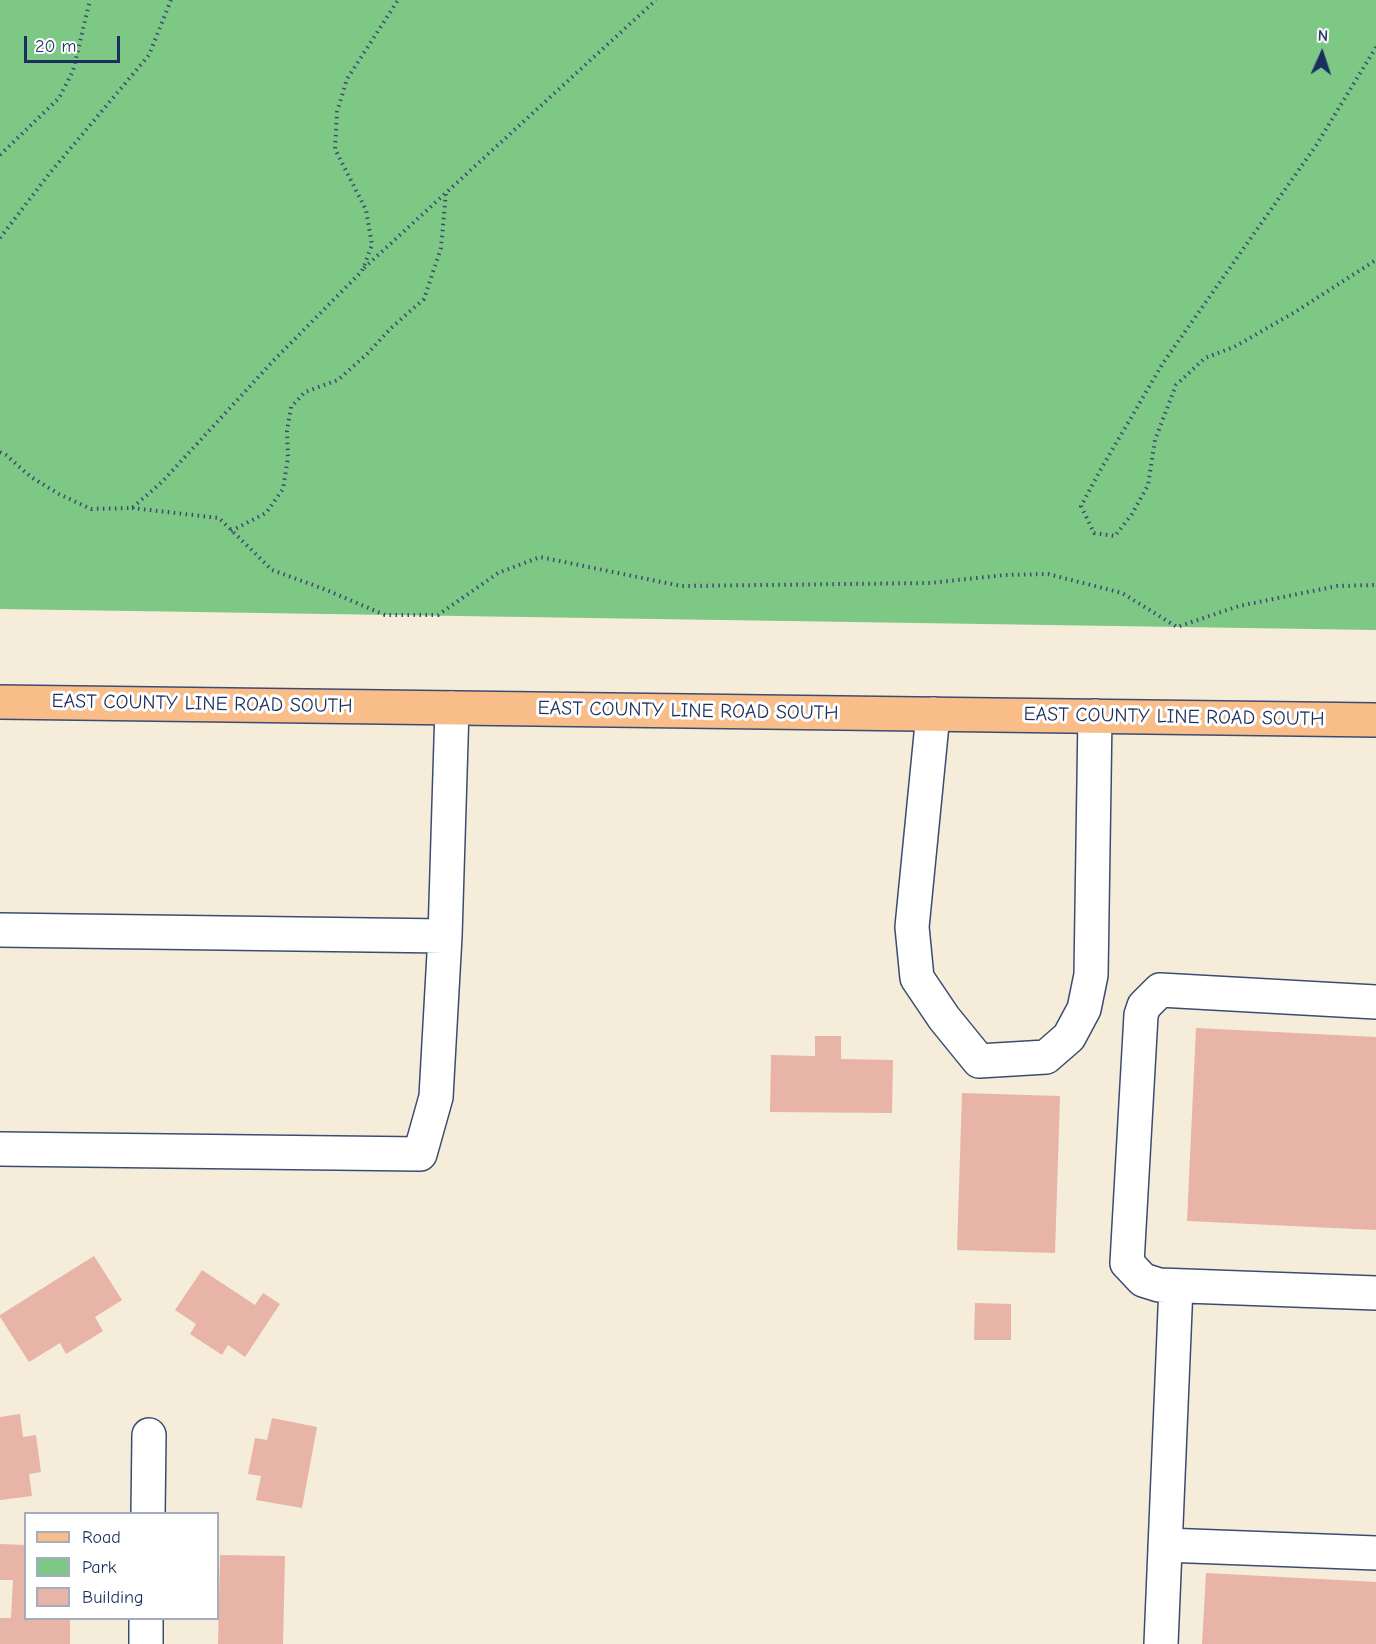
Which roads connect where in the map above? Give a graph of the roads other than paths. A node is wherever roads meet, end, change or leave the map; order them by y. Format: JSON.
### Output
{"nodes":[{"id":1,"x":0,"y":702,"type":"edge"},
{"id":2,"x":452,"y":708,"type":"junction"},
{"id":3,"x":933,"y":714,"type":"junction"},
{"id":4,"x":1095,"y":716,"type":"junction"},
{"id":5,"x":1376,"y":720,"type":"edge"},
{"id":6,"x":0,"y":930,"type":"edge"},
{"id":7,"x":445,"y":936,"type":"junction"},
{"id":8,"x":1376,"y":1002,"type":"edge"},
{"id":9,"x":0,"y":1149,"type":"edge"},
{"id":10,"x":1176,"y":1286,"type":"junction"},
{"id":11,"x":1376,"y":1293,"type":"edge"},
{"id":12,"x":149,"y":1435,"type":"dead end"},
{"id":13,"x":148,"y":1512,"type":"edge"},
{"id":14,"x":1165,"y":1545,"type":"junction"},
{"id":15,"x":1376,"y":1553,"type":"edge"},
{"id":16,"x":146,"y":1620,"type":"edge"},
{"id":17,"x":146,"y":1644,"type":"edge"},
{"id":18,"x":1161,"y":1644,"type":"edge"}],
"edges":[{"from":1,"to":2,"type":"main road","name":"EAST COUNTY LINE ROAD SOUTH"},
{"from":2,"to":3,"type":"main road","name":"EAST COUNTY LINE ROAD SOUTH"},
{"from":2,"to":7,"type":"street"},
{"from":3,"to":4,"type":"main road","name":"EAST COUNTY LINE ROAD SOUTH"},
{"from":3,"to":4,"type":"street"},
{"from":4,"to":5,"type":"main road","name":"EAST COUNTY LINE ROAD SOUTH"},
{"from":6,"to":7,"type":"street"},
{"from":7,"to":9,"type":"street"},
{"from":8,"to":10,"type":"street"},
{"from":10,"to":11,"type":"street"},
{"from":10,"to":14,"type":"street"},
{"from":12,"to":13,"type":"street"},
{"from":14,"to":15,"type":"street"},
{"from":14,"to":18,"type":"street"},
{"from":16,"to":17,"type":"street"}]}
